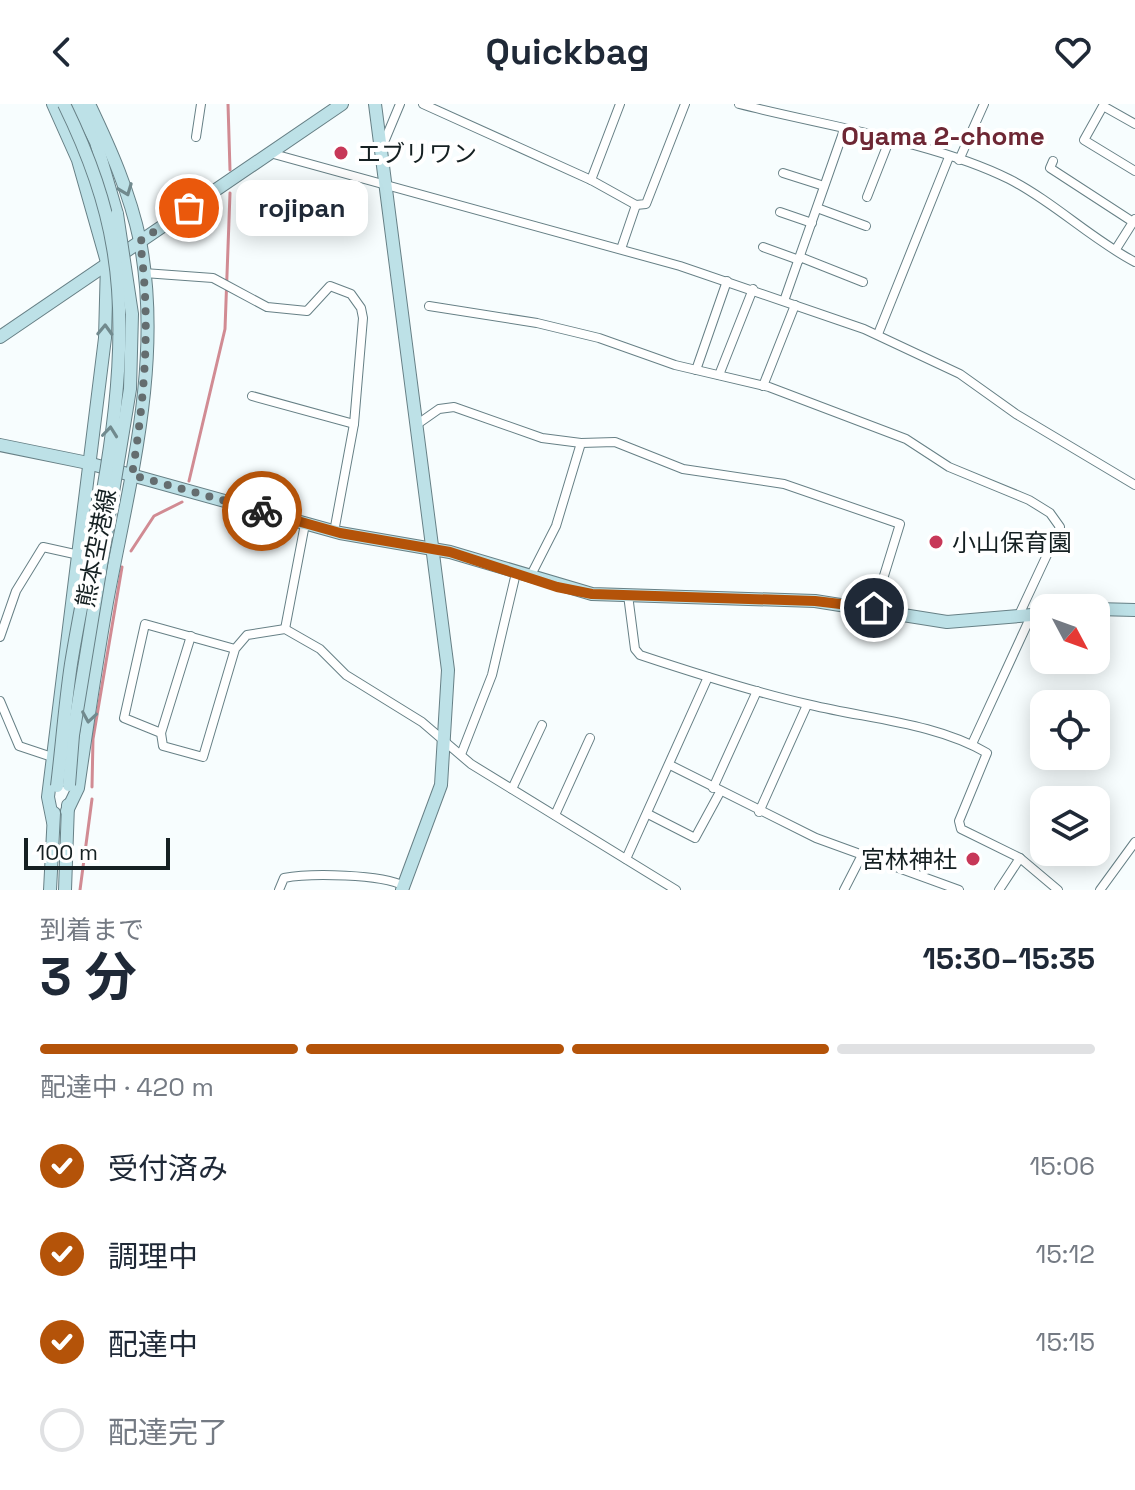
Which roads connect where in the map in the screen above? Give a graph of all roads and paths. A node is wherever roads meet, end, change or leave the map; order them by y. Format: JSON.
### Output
{"nodes":[{"id":1,"x":53,"y":104,"type":"edge"},
{"id":2,"x":64,"y":104,"type":"edge"},
{"id":3,"x":77,"y":104,"type":"edge"},
{"id":4,"x":89,"y":104,"type":"edge"},
{"id":5,"x":201,"y":104,"type":"edge"},
{"id":6,"x":342,"y":104,"type":"edge"},
{"id":7,"x":375,"y":104,"type":"edge"},
{"id":8,"x":400,"y":104,"type":"edge"},
{"id":9,"x":423,"y":104,"type":"edge"},
{"id":10,"x":620,"y":104,"type":"edge"},
{"id":11,"x":685,"y":104,"type":"edge"},
{"id":12,"x":739,"y":104,"type":"edge"},
{"id":13,"x":984,"y":104,"type":"edge"},
{"id":14,"x":1135,"y":124,"type":"edge"},
{"id":15,"x":844,"y":130,"type":"junction"},
{"id":16,"x":196,"y":137,"type":"dead end"},
{"id":17,"x":889,"y":141,"type":"junction"},
{"id":18,"x":380,"y":151,"type":"junction"},
{"id":19,"x":270,"y":153,"type":"junction"},
{"id":20,"x":949,"y":157,"type":"junction"},
{"id":21,"x":959,"y":160,"type":"junction"},
{"id":22,"x":1049,"y":169,"type":"dead end"},
{"id":23,"x":1135,"y":171,"type":"edge"},
{"id":24,"x":783,"y":173,"type":"dead end"},
{"id":25,"x":591,"y":180,"type":"junction"},
{"id":26,"x":385,"y":184,"type":"junction"},
{"id":27,"x":824,"y":186,"type":"junction"},
{"id":28,"x":867,"y":197,"type":"dead end"},
{"id":29,"x":636,"y":205,"type":"junction"},
{"id":30,"x":817,"y":208,"type":"junction"},
{"id":31,"x":780,"y":212,"type":"dead end"},
{"id":32,"x":1134,"y":220,"type":"edge"},
{"id":33,"x":812,"y":223,"type":"junction"},
{"id":34,"x":866,"y":226,"type":"dead end"},
{"id":35,"x":140,"y":241,"type":"junction"},
{"id":36,"x":763,"y":247,"type":"dead end"},
{"id":37,"x":621,"y":249,"type":"junction"},
{"id":38,"x":1116,"y":249,"type":"junction"},
{"id":39,"x":799,"y":258,"type":"junction"},
{"id":40,"x":107,"y":262,"type":"junction"},
{"id":41,"x":1135,"y":262,"type":"edge"},
{"id":42,"x":144,"y":273,"type":"junction"},
{"id":43,"x":727,"y":281,"type":"junction"},
{"id":44,"x":863,"y":282,"type":"dead end"},
{"id":45,"x":753,"y":289,"type":"junction"},
{"id":46,"x":784,"y":301,"type":"junction"},
{"id":47,"x":795,"y":305,"type":"junction"},
{"id":48,"x":429,"y":306,"type":"dead end"},
{"id":49,"x":878,"y":334,"type":"junction"},
{"id":50,"x":0,"y":337,"type":"edge"},
{"id":51,"x":696,"y":370,"type":"junction"},
{"id":52,"x":719,"y":375,"type":"junction"},
{"id":53,"x":763,"y":386,"type":"junction"},
{"id":54,"x":252,"y":396,"type":"dead end"},
{"id":55,"x":419,"y":423,"type":"junction"},
{"id":56,"x":354,"y":424,"type":"junction"},
{"id":57,"x":581,"y":443,"type":"junction"},
{"id":58,"x":0,"y":445,"type":"edge"},
{"id":59,"x":88,"y":463,"type":"junction"},
{"id":60,"x":132,"y":475,"type":"junction"},
{"id":61,"x":1135,"y":485,"type":"edge"},
{"id":62,"x":305,"y":524,"type":"junction"},
{"id":63,"x":334,"y":532,"type":"junction"},
{"id":64,"x":432,"y":548,"type":"junction"},
{"id":65,"x":79,"y":555,"type":"junction"},
{"id":66,"x":516,"y":573,"type":"junction"},
{"id":67,"x":530,"y":577,"type":"junction"},
{"id":68,"x":1038,"y":594,"type":"edge"},
{"id":69,"x":628,"y":595,"type":"junction"},
{"id":70,"x":874,"y":608,"type":"junction"},
{"id":71,"x":1110,"y":609,"type":"edge"},
{"id":72,"x":1135,"y":610,"type":"edge"},
{"id":73,"x":1030,"y":616,"type":"edge"},
{"id":74,"x":1030,"y":618,"type":"edge"},
{"id":75,"x":285,"y":629,"type":"junction"},
{"id":76,"x":191,"y":636,"type":"junction"},
{"id":77,"x":0,"y":637,"type":"edge"},
{"id":78,"x":235,"y":649,"type":"junction"},
{"id":79,"x":708,"y":677,"type":"junction"},
{"id":80,"x":757,"y":691,"type":"junction"},
{"id":81,"x":0,"y":701,"type":"edge"},
{"id":82,"x":807,"y":705,"type":"junction"},
{"id":83,"x":542,"y":725,"type":"dead end"},
{"id":84,"x":161,"y":733,"type":"junction"},
{"id":85,"x":590,"y":738,"type":"dead end"},
{"id":86,"x":446,"y":740,"type":"junction"},
{"id":87,"x":972,"y":744,"type":"junction"},
{"id":88,"x":462,"y":752,"type":"junction"},
{"id":89,"x":52,"y":757,"type":"junction"},
{"id":90,"x":670,"y":765,"type":"junction"},
{"id":91,"x":63,"y":786,"type":"junction"},
{"id":92,"x":512,"y":789,"type":"junction"},
{"id":93,"x":717,"y":790,"type":"junction"},
{"id":94,"x":67,"y":811,"type":"junction"},
{"id":95,"x":759,"y":812,"type":"junction"},
{"id":96,"x":648,"y":814,"type":"junction"},
{"id":97,"x":555,"y":815,"type":"junction"},
{"id":98,"x":53,"y":822,"type":"junction"},
{"id":99,"x":1135,"y":842,"type":"edge"},
{"id":100,"x":862,"y":855,"type":"junction"},
{"id":101,"x":1020,"y":858,"type":"junction"},
{"id":102,"x":626,"y":859,"type":"junction"},
{"id":103,"x":403,"y":888,"type":"edge"},
{"id":104,"x":50,"y":890,"type":"edge"},
{"id":105,"x":65,"y":890,"type":"edge"},
{"id":106,"x":279,"y":890,"type":"edge"},
{"id":107,"x":676,"y":890,"type":"edge"},
{"id":108,"x":844,"y":890,"type":"edge"},
{"id":109,"x":959,"y":890,"type":"edge"},
{"id":110,"x":999,"y":890,"type":"edge"},
{"id":111,"x":1058,"y":890,"type":"edge"},
{"id":112,"x":1100,"y":890,"type":"edge"}],
"edges":[{"from":1,"to":40,"type":"main road","name":"熊本空港線"},
{"from":91,"to":2,"type":"main road","name":"熊本空港線","one_way":true,"bridge":true},
{"from":3,"to":91,"type":"main road","name":"熊本空港線","bridge":true},
{"from":4,"to":35,"type":"main road","name":"熊本空港線","one_way":true},
{"from":5,"to":16,"type":"street"},
{"from":6,"to":19,"type":"main road"},
{"from":7,"to":18,"type":"main road"},
{"from":8,"to":18,"type":"street"},
{"from":9,"to":25,"type":"street"},
{"from":10,"to":25,"type":"street"},
{"from":11,"to":29,"type":"street"},
{"from":12,"to":15,"type":"street"},
{"from":13,"to":21,"type":"street"},
{"from":14,"to":23,"type":"street"},
{"from":15,"to":17,"type":"street"},
{"from":15,"to":27,"type":"street"},
{"from":17,"to":20,"type":"street"},
{"from":17,"to":28,"type":"street"},
{"from":18,"to":26,"type":"main road"},
{"from":19,"to":26,"type":"street"},
{"from":19,"to":35,"type":"main road"},
{"from":20,"to":21,"type":"street"},
{"from":20,"to":49,"type":"street"},
{"from":21,"to":38,"type":"street"},
{"from":22,"to":32,"type":"street"},
{"from":24,"to":27,"type":"street"},
{"from":25,"to":29,"type":"street"},
{"from":26,"to":37,"type":"street"},
{"from":26,"to":55,"type":"main road"},
{"from":27,"to":30,"type":"street"},
{"from":29,"to":37,"type":"street"},
{"from":30,"to":33,"type":"street"},
{"from":30,"to":34,"type":"street"},
{"from":31,"to":33,"type":"street"},
{"from":32,"to":38,"type":"street"},
{"from":33,"to":39,"type":"street"},
{"from":35,"to":40,"type":"main road"},
{"from":35,"to":42,"type":"main road","name":"熊本空港線"},
{"from":36,"to":39,"type":"street"},
{"from":37,"to":43,"type":"street"},
{"from":38,"to":41,"type":"street"},
{"from":39,"to":44,"type":"street"},
{"from":39,"to":46,"type":"street"},
{"from":40,"to":50,"type":"main road"},
{"from":59,"to":40,"type":"main road","name":"熊本空港線","one_way":true},
{"from":42,"to":56,"type":"street"},
{"from":42,"to":60,"type":"main road","name":"熊本空港線"},
{"from":43,"to":45,"type":"street"},
{"from":43,"to":51,"type":"street"},
{"from":45,"to":46,"type":"street"},
{"from":45,"to":52,"type":"street"},
{"from":46,"to":47,"type":"street"},
{"from":47,"to":49,"type":"street"},
{"from":47,"to":53,"type":"street"},
{"from":48,"to":51,"type":"street"},
{"from":49,"to":61,"type":"street"},
{"from":51,"to":52,"type":"street"},
{"from":52,"to":53,"type":"street"},
{"from":53,"to":68,"type":"street"},
{"from":54,"to":56,"type":"street"},
{"from":55,"to":57,"type":"street"},
{"from":55,"to":64,"type":"main road"},
{"from":56,"to":63,"type":"street"},
{"from":57,"to":67,"type":"street"},
{"from":57,"to":70,"type":"street"},
{"from":58,"to":59,"type":"main road"},
{"from":59,"to":60,"type":"main road"},
{"from":59,"to":65,"type":"main road","name":"熊本空港線"},
{"from":60,"to":62,"type":"main road"},
{"from":60,"to":94,"type":"main road","name":"熊本空港線","one_way":true},
{"from":62,"to":63,"type":"main road"},
{"from":62,"to":75,"type":"street"},
{"from":63,"to":64,"type":"main road"},
{"from":64,"to":66,"type":"main road"},
{"from":64,"to":86,"type":"main road"},
{"from":65,"to":77,"type":"street"},
{"from":65,"to":89,"type":"main road","name":"熊本空港線"},
{"from":66,"to":67,"type":"main road"},
{"from":66,"to":88,"type":"street"},
{"from":67,"to":69,"type":"main road"},
{"from":69,"to":70,"type":"main road"},
{"from":69,"to":79,"type":"street"},
{"from":70,"to":73,"type":"main road"},
{"from":71,"to":72,"type":"main road"},
{"from":74,"to":87,"type":"street"},
{"from":75,"to":78,"type":"street"},
{"from":75,"to":86,"type":"street"},
{"from":76,"to":78,"type":"street"},
{"from":76,"to":84,"type":"street"},
{"from":76,"to":84,"type":"street"},
{"from":78,"to":84,"type":"street"},
{"from":79,"to":80,"type":"street"},
{"from":79,"to":90,"type":"street"},
{"from":80,"to":82,"type":"street"},
{"from":80,"to":93,"type":"street"},
{"from":81,"to":89,"type":"street"},
{"from":82,"to":87,"type":"street"},
{"from":82,"to":95,"type":"street"},
{"from":83,"to":92,"type":"street"},
{"from":85,"to":97,"type":"street"},
{"from":86,"to":88,"type":"street"},
{"from":86,"to":103,"type":"main road"},
{"from":87,"to":101,"type":"street"},
{"from":88,"to":92,"type":"street"},
{"from":89,"to":98,"type":"main road","name":"熊本空港線"},
{"from":90,"to":93,"type":"street"},
{"from":90,"to":96,"type":"street"},
{"from":91,"to":94,"type":"main road","name":"熊本空港線"},
{"from":91,"to":98,"type":"main road","name":"熊本空港線"},
{"from":92,"to":97,"type":"street"},
{"from":93,"to":95,"type":"street"},
{"from":93,"to":96,"type":"street"},
{"from":94,"to":105,"type":"main road","name":"熊本空港線"},
{"from":95,"to":100,"type":"street"},
{"from":96,"to":102,"type":"street"},
{"from":97,"to":102,"type":"street"},
{"from":98,"to":104,"type":"main road","name":"熊本空港線"},
{"from":99,"to":112,"type":"street"},
{"from":100,"to":108,"type":"street"},
{"from":100,"to":109,"type":"street"},
{"from":101,"to":110,"type":"street"},
{"from":101,"to":111,"type":"street"},
{"from":102,"to":107,"type":"street"},
{"from":103,"to":106,"type":"street"}]}
